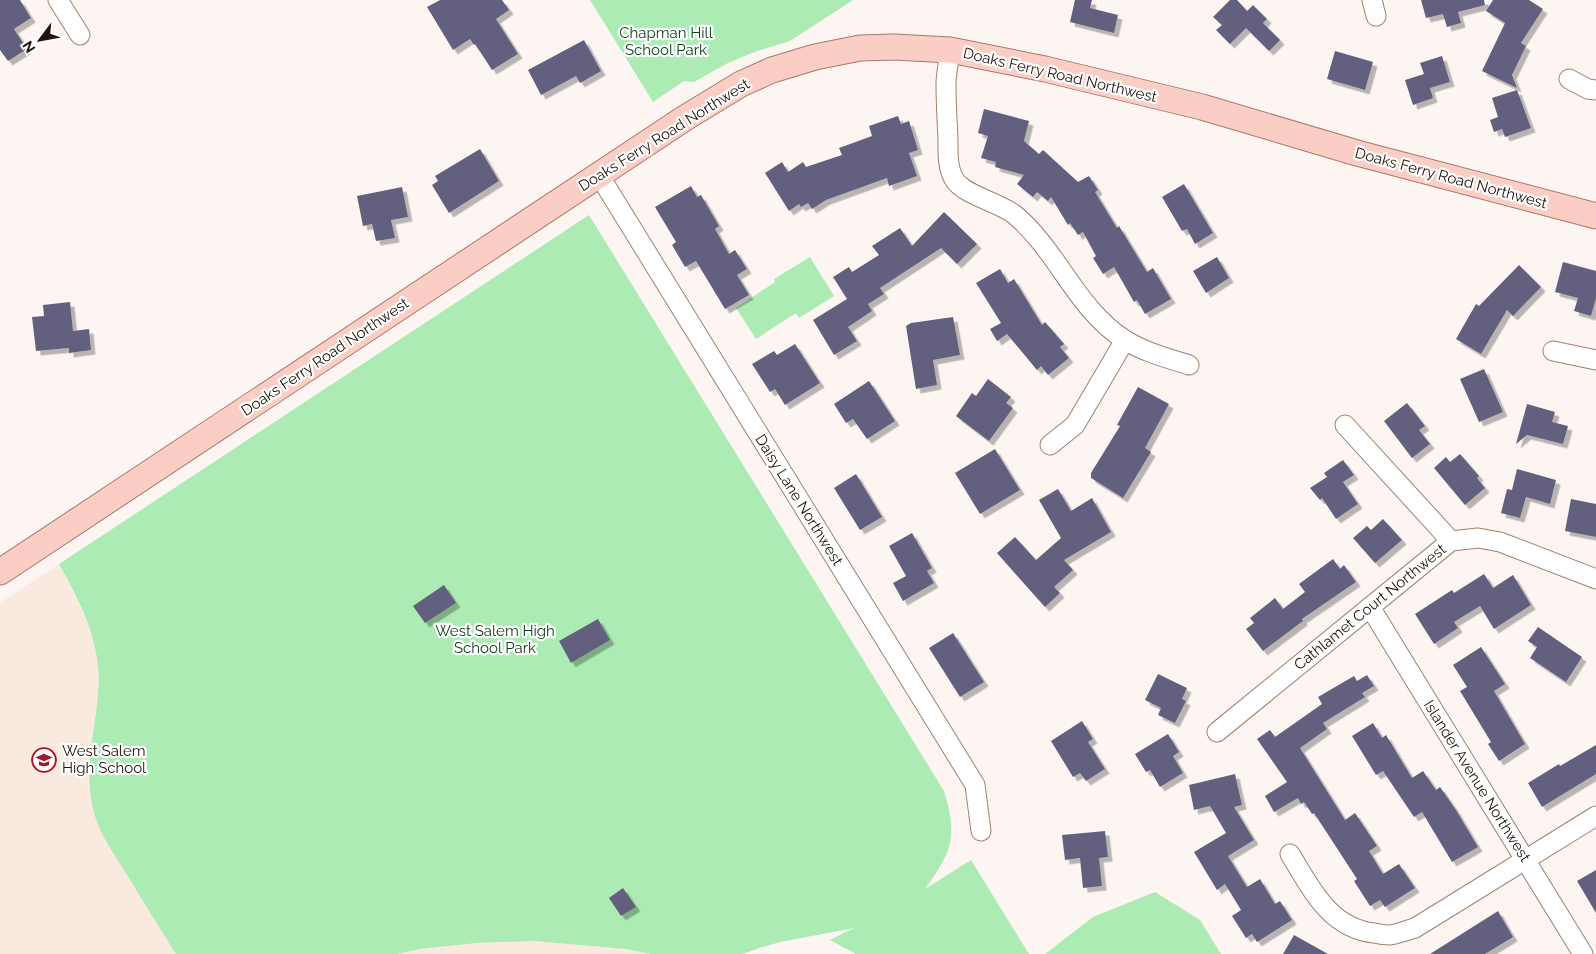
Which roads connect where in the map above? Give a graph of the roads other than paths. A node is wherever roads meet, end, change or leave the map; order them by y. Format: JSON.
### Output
{"nodes":[{"id":1,"x":58,"y":0,"type":"edge"},
{"id":2,"x":80,"y":35,"type":"dead end"},
{"id":3,"x":950,"y":50,"type":"junction"},
{"id":4,"x":1568,"y":79,"type":"dead end"},
{"id":5,"x":1596,"y":90,"type":"edge"},
{"id":6,"x":599,"y":175,"type":"junction"},
{"id":7,"x":1596,"y":216,"type":"edge"},
{"id":8,"x":1125,"y":340,"type":"junction"},
{"id":9,"x":1553,"y":351,"type":"dead end"},
{"id":10,"x":1596,"y":360,"type":"edge"},
{"id":11,"x":1189,"y":365,"type":"dead end"},
{"id":12,"x":1345,"y":426,"type":"dead end"},
{"id":13,"x":1050,"y":445,"type":"dead end"},
{"id":14,"x":1451,"y":541,"type":"junction"},
{"id":15,"x":0,"y":572,"type":"edge"},
{"id":16,"x":1596,"y":579,"type":"edge"},
{"id":17,"x":1370,"y":607,"type":"junction"},
{"id":18,"x":1217,"y":732,"type":"dead end"},
{"id":19,"x":1596,"y":816,"type":"edge"},
{"id":20,"x":981,"y":831,"type":"dead end"},
{"id":21,"x":1290,"y":854,"type":"dead end"},
{"id":22,"x":1525,"y":860,"type":"junction"},
{"id":23,"x":1583,"y":954,"type":"edge"}],
"edges":[{"from":1,"to":2,"type":"street"},
{"from":3,"to":6,"type":"main road","name":"Doaks Ferry Road Northwest"},
{"from":3,"to":7,"type":"main road","name":"Doaks Ferry Road Northwest"},
{"from":3,"to":8,"type":"street"},
{"from":4,"to":5,"type":"street"},
{"from":6,"to":15,"type":"main road","name":"Doaks Ferry Road Northwest"},
{"from":6,"to":20,"type":"street","name":"Daisy Lane Northwest"},
{"from":8,"to":11,"type":"street"},
{"from":8,"to":13,"type":"street"},
{"from":9,"to":10,"type":"street"},
{"from":12,"to":14,"type":"street"},
{"from":14,"to":16,"type":"street","name":"Cathlamet Court Northwest"},
{"from":14,"to":17,"type":"street","name":"Cathlamet Court Northwest"},
{"from":17,"to":18,"type":"street","name":"Cathlamet Court Northwest"},
{"from":17,"to":22,"type":"street","name":"Islander Avenue Northwest"},
{"from":19,"to":22,"type":"street"},
{"from":21,"to":22,"type":"street"},
{"from":22,"to":23,"type":"street","name":"Islander Avenue Northwest"}]}
